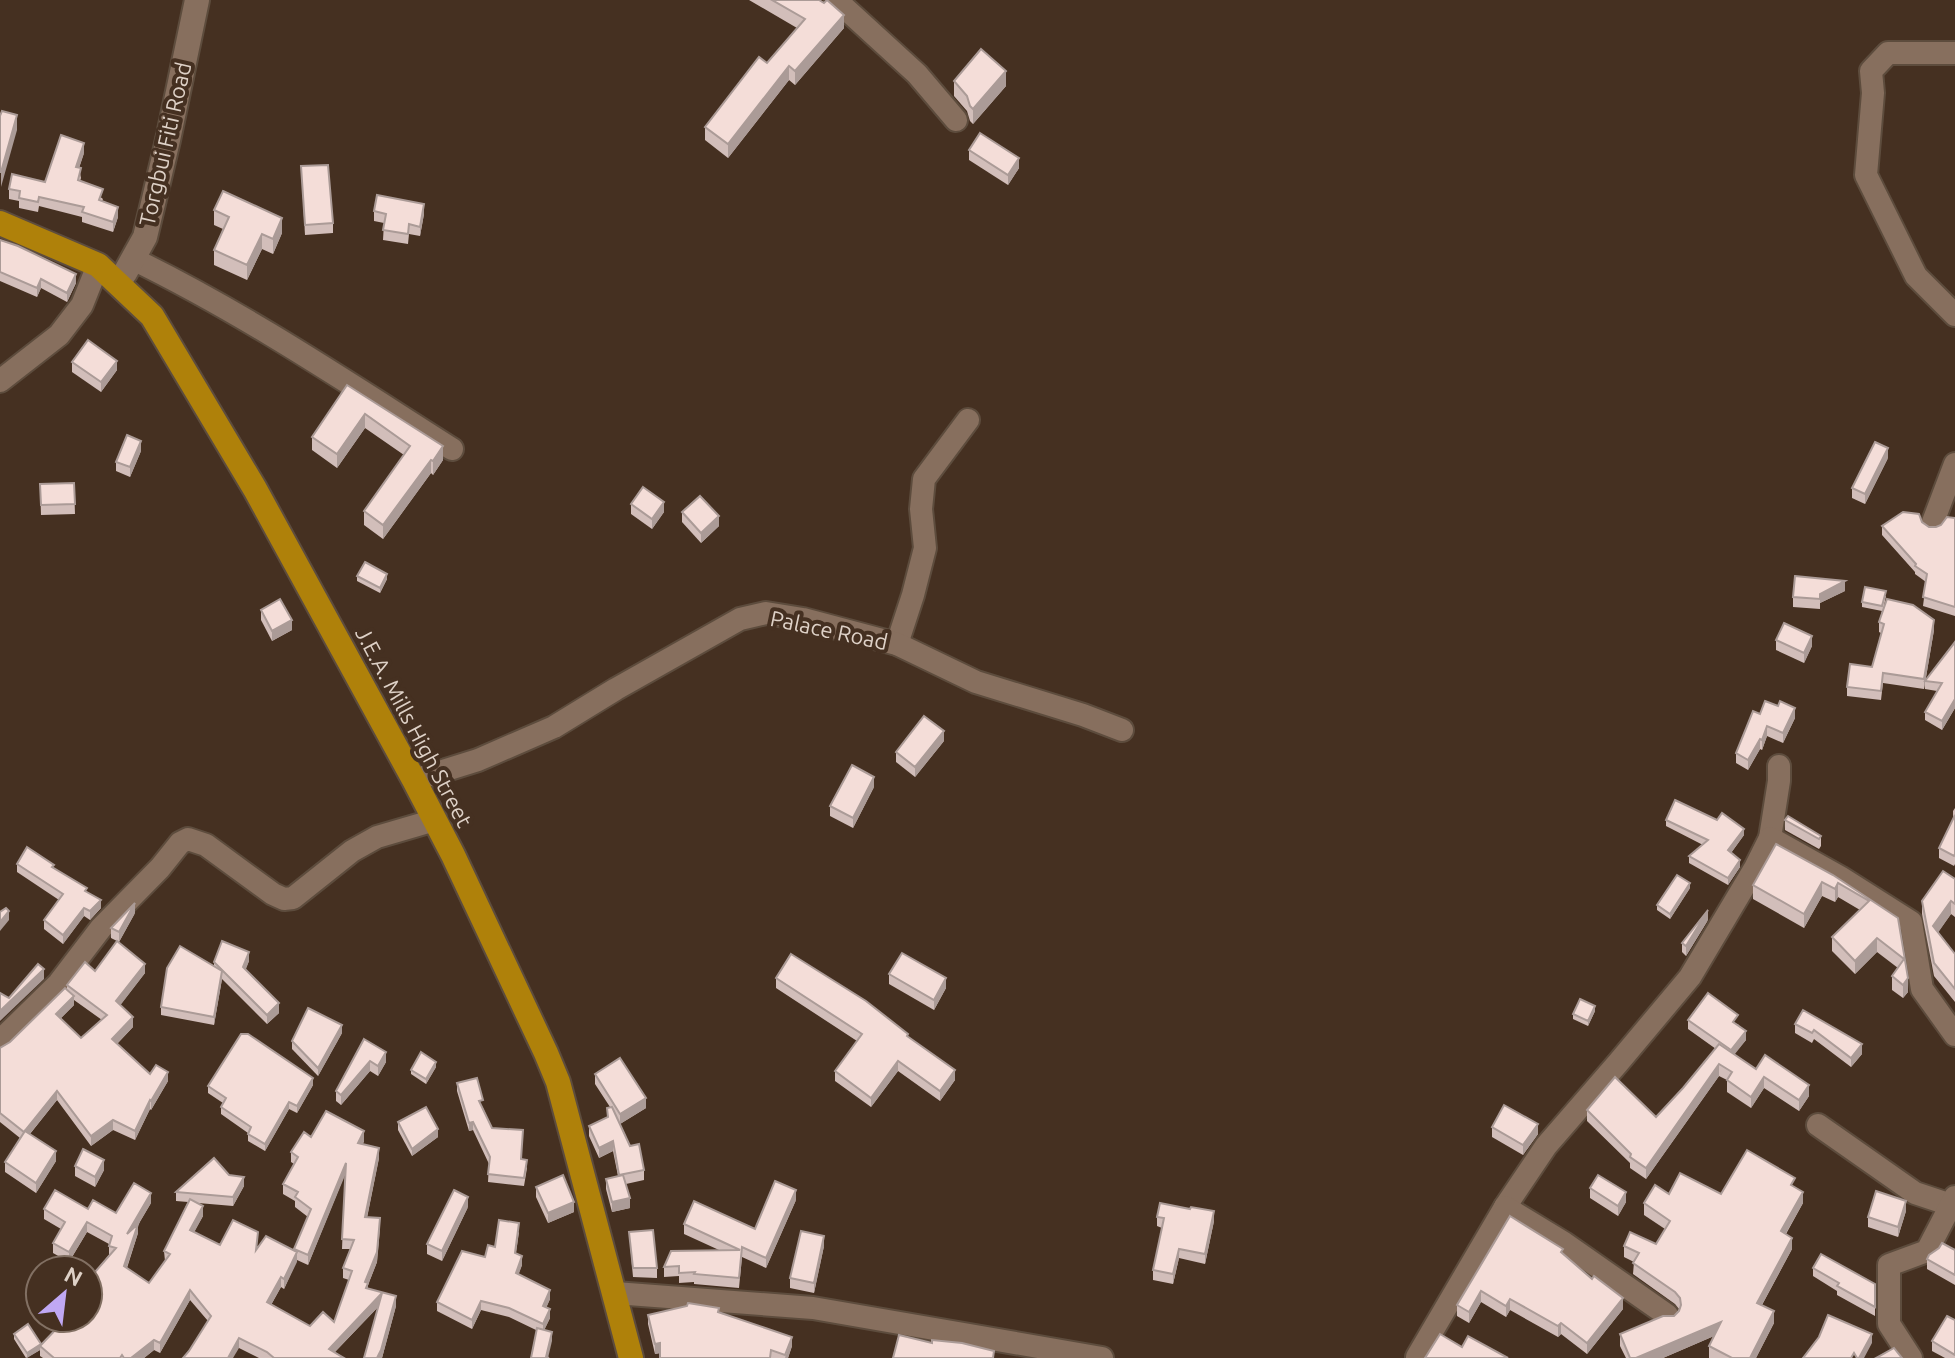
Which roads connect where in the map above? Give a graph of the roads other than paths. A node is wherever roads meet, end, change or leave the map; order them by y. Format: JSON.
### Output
{"nodes":[{"id":1,"x":197,"y":0,"type":"edge"},
{"id":2,"x":836,"y":0,"type":"edge"},
{"id":3,"x":1955,"y":53,"type":"edge"},
{"id":4,"x":956,"y":120,"type":"dead end"},
{"id":5,"x":0,"y":223,"type":"edge"},
{"id":6,"x":133,"y":259,"type":"junction"},
{"id":7,"x":98,"y":265,"type":"junction"},
{"id":8,"x":117,"y":282,"type":"junction"},
{"id":9,"x":1955,"y":315,"type":"edge"},
{"id":10,"x":0,"y":381,"type":"edge"},
{"id":11,"x":968,"y":420,"type":"dead end"},
{"id":12,"x":452,"y":449,"type":"dead end"},
{"id":13,"x":1955,"y":464,"type":"edge"},
{"id":14,"x":1933,"y":522,"type":"dead end"},
{"id":15,"x":897,"y":644,"type":"junction"},
{"id":16,"x":1122,"y":730,"type":"dead end"},
{"id":17,"x":1779,"y":766,"type":"dead end"},
{"id":18,"x":414,"y":780,"type":"junction"},
{"id":19,"x":435,"y":820,"type":"junction"},
{"id":20,"x":1770,"y":838,"type":"junction"},
{"id":21,"x":1955,"y":1035,"type":"edge"},
{"id":22,"x":0,"y":1041,"type":"edge"},
{"id":23,"x":1818,"y":1125,"type":"dead end"},
{"id":24,"x":1953,"y":1201,"type":"edge"},
{"id":25,"x":1505,"y":1207,"type":"junction"},
{"id":26,"x":615,"y":1293,"type":"junction"},
{"id":27,"x":1667,"y":1315,"type":"edge"},
{"id":28,"x":1417,"y":1357,"type":"edge"},
{"id":29,"x":631,"y":1358,"type":"edge"},
{"id":30,"x":1102,"y":1358,"type":"edge"},
{"id":31,"x":1911,"y":1358,"type":"edge"}],
"edges":[{"from":1,"to":6,"type":"street","name":"Torgbui Fiti Road"},
{"from":2,"to":4,"type":"street"},
{"from":3,"to":9,"type":"street"},
{"from":5,"to":7,"type":"highway","name":"J.E.A. Mills High Street"},
{"from":6,"to":8,"type":"street","name":"Torgbui Fiti Road"},
{"from":6,"to":12,"type":"street"},
{"from":7,"to":8,"type":"highway","name":"J.E.A. Mills High Street"},
{"from":7,"to":10,"type":"street"},
{"from":8,"to":18,"type":"highway","name":"J.E.A. Mills High Street"},
{"from":11,"to":15,"type":"street"},
{"from":13,"to":14,"type":"street"},
{"from":15,"to":16,"type":"street","name":"Palace Road"},
{"from":15,"to":18,"type":"street","name":"Palace Road"},
{"from":17,"to":20,"type":"street"},
{"from":18,"to":19,"type":"highway","name":"J.E.A. Mills High Street"},
{"from":19,"to":22,"type":"street"},
{"from":19,"to":26,"type":"highway","name":"J.E.A. Mills High Street"},
{"from":20,"to":21,"type":"street"},
{"from":20,"to":25,"type":"street"},
{"from":23,"to":24,"type":"street"},
{"from":24,"to":31,"type":"street"},
{"from":25,"to":27,"type":"street"},
{"from":25,"to":28,"type":"street"},
{"from":26,"to":29,"type":"highway","name":"J.E.A. Mills High Street"},
{"from":26,"to":30,"type":"street"}]}
